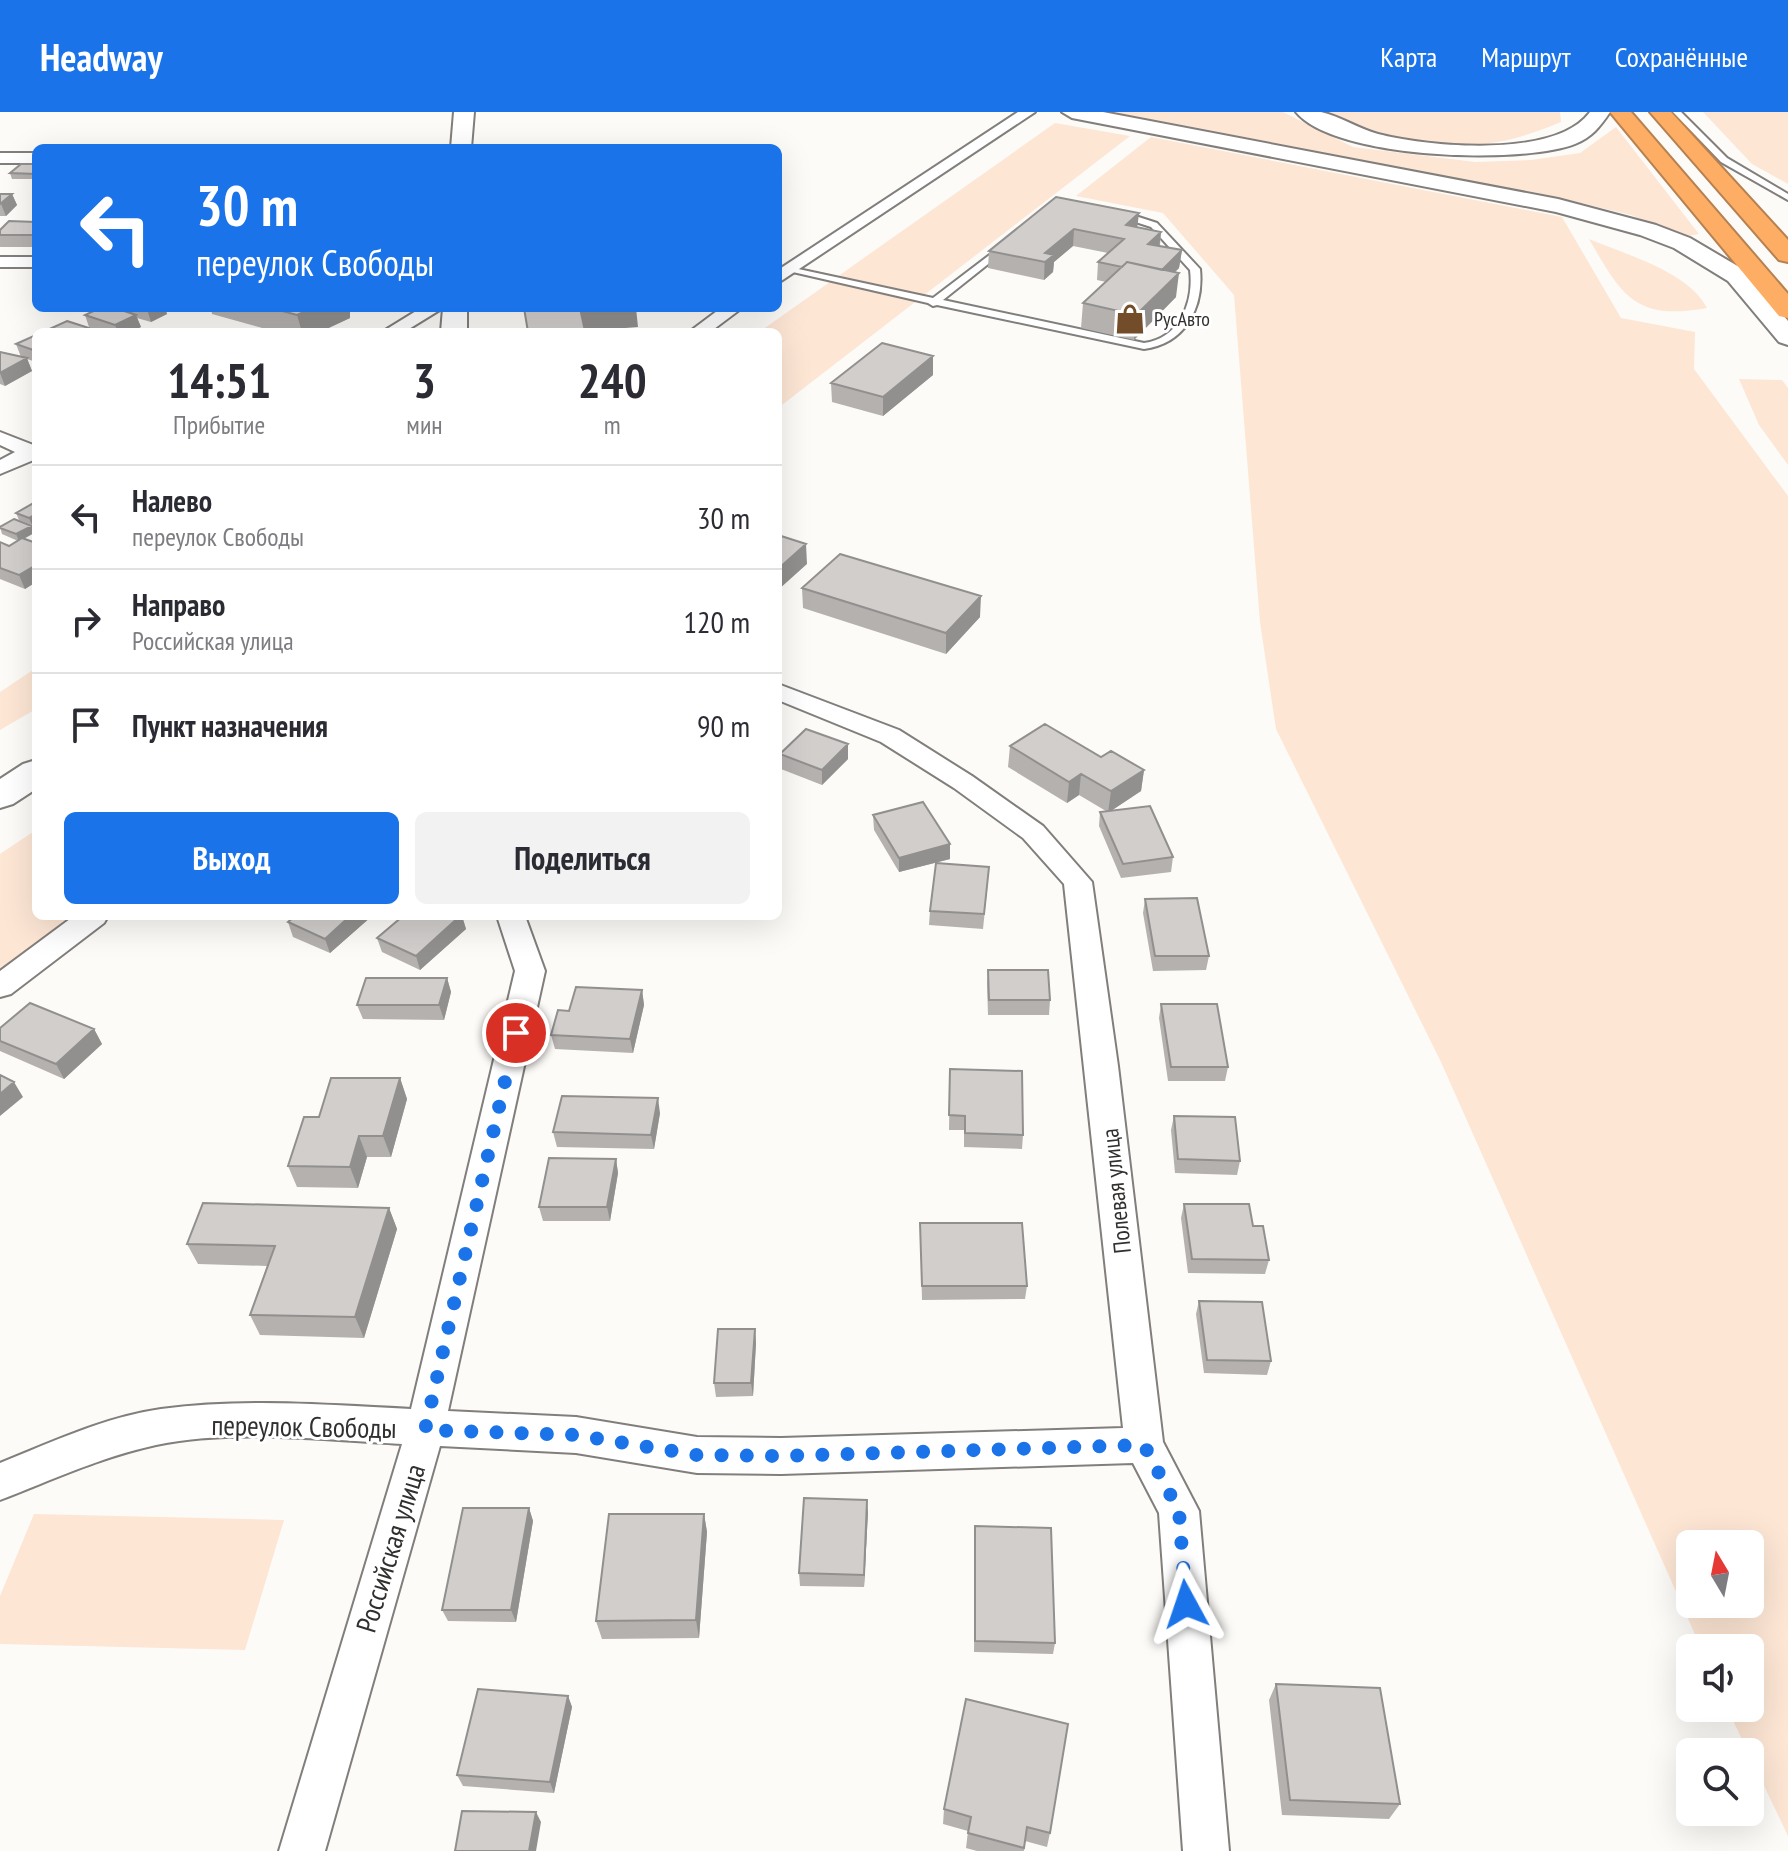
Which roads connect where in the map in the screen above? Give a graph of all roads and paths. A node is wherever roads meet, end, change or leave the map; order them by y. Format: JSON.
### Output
{"nodes":[{"id":1,"x":464,"y":112,"type":"edge"},
{"id":2,"x":1028,"y":112,"type":"edge"},
{"id":3,"x":1072,"y":112,"type":"edge"},
{"id":4,"x":1306,"y":112,"type":"edge"},
{"id":5,"x":1600,"y":112,"type":"edge"},
{"id":6,"x":1620,"y":112,"type":"edge"},
{"id":7,"x":1660,"y":112,"type":"edge"},
{"id":8,"x":1677,"y":112,"type":"edge"},
{"id":9,"x":461,"y":144,"type":"edge"},
{"id":10,"x":8,"y":158,"type":"edge"},
{"id":11,"x":32,"y":158,"type":"edge"},
{"id":12,"x":0,"y":173,"type":"edge"},
{"id":13,"x":1788,"y":197,"type":"edge"},
{"id":14,"x":1107,"y":211,"type":"edge"},
{"id":15,"x":1007,"y":245,"type":"edge"},
{"id":16,"x":1788,"y":255,"type":"edge"},
{"id":17,"x":0,"y":262,"type":"edge"},
{"id":18,"x":32,"y":262,"type":"edge"},
{"id":19,"x":783,"y":274,"type":"edge"},
{"id":20,"x":933,"y":303,"type":"junction"},
{"id":21,"x":1788,"y":310,"type":"edge"},
{"id":22,"x":427,"y":312,"type":"edge"},
{"id":23,"x":727,"y":312,"type":"edge"},
{"id":24,"x":398,"y":328,"type":"edge"},
{"id":25,"x":704,"y":328,"type":"edge"},
{"id":26,"x":1788,"y":337,"type":"edge"},
{"id":27,"x":0,"y":438,"type":"edge"},
{"id":28,"x":32,"y":451,"type":"edge"},
{"id":29,"x":32,"y":453,"type":"edge"},
{"id":30,"x":0,"y":468,"type":"edge"},
{"id":31,"x":782,"y":693,"type":"edge"},
{"id":32,"x":32,"y":775,"type":"edge"},
{"id":33,"x":0,"y":796,"type":"edge"},
{"id":34,"x":89,"y":920,"type":"edge"},
{"id":35,"x":512,"y":920,"type":"edge"},
{"id":36,"x":0,"y":986,"type":"edge"},
{"id":37,"x":425,"y":1430,"type":"junction"},
{"id":38,"x":1144,"y":1445,"type":"junction"},
{"id":39,"x":0,"y":1482,"type":"edge"},
{"id":40,"x":302,"y":1851,"type":"edge"},
{"id":41,"x":1206,"y":1851,"type":"edge"}],
"edges":[{"from":1,"to":9,"type":"main road"},
{"from":2,"to":19,"type":"street"},
{"from":3,"to":26,"type":"main road"},
{"from":4,"to":5,"type":"main road"},
{"from":6,"to":21,"type":"highway"},
{"from":7,"to":16,"type":"highway"},
{"from":8,"to":13,"type":"lane"},
{"from":10,"to":11,"type":"street"},
{"from":10,"to":12,"type":"street"},
{"from":14,"to":20,"type":"lane"},
{"from":15,"to":20,"type":"lane"},
{"from":17,"to":18,"type":"street"},
{"from":19,"to":20,"type":"lane"},
{"from":22,"to":24,"type":"street"},
{"from":23,"to":25,"type":"street"},
{"from":27,"to":28,"type":"street"},
{"from":29,"to":30,"type":"street"},
{"from":31,"to":38,"type":"street","name":"Полевая улица"},
{"from":32,"to":33,"type":"main road"},
{"from":34,"to":36,"type":"street"},
{"from":35,"to":37,"type":"street","name":"Российская улица"},
{"from":37,"to":38,"type":"street","name":"переулок Свободы"},
{"from":37,"to":39,"type":"street","name":"переулок Свободы"},
{"from":37,"to":40,"type":"street","name":"Российская улица"},
{"from":38,"to":41,"type":"street","name":"Полевая улица"}]}
